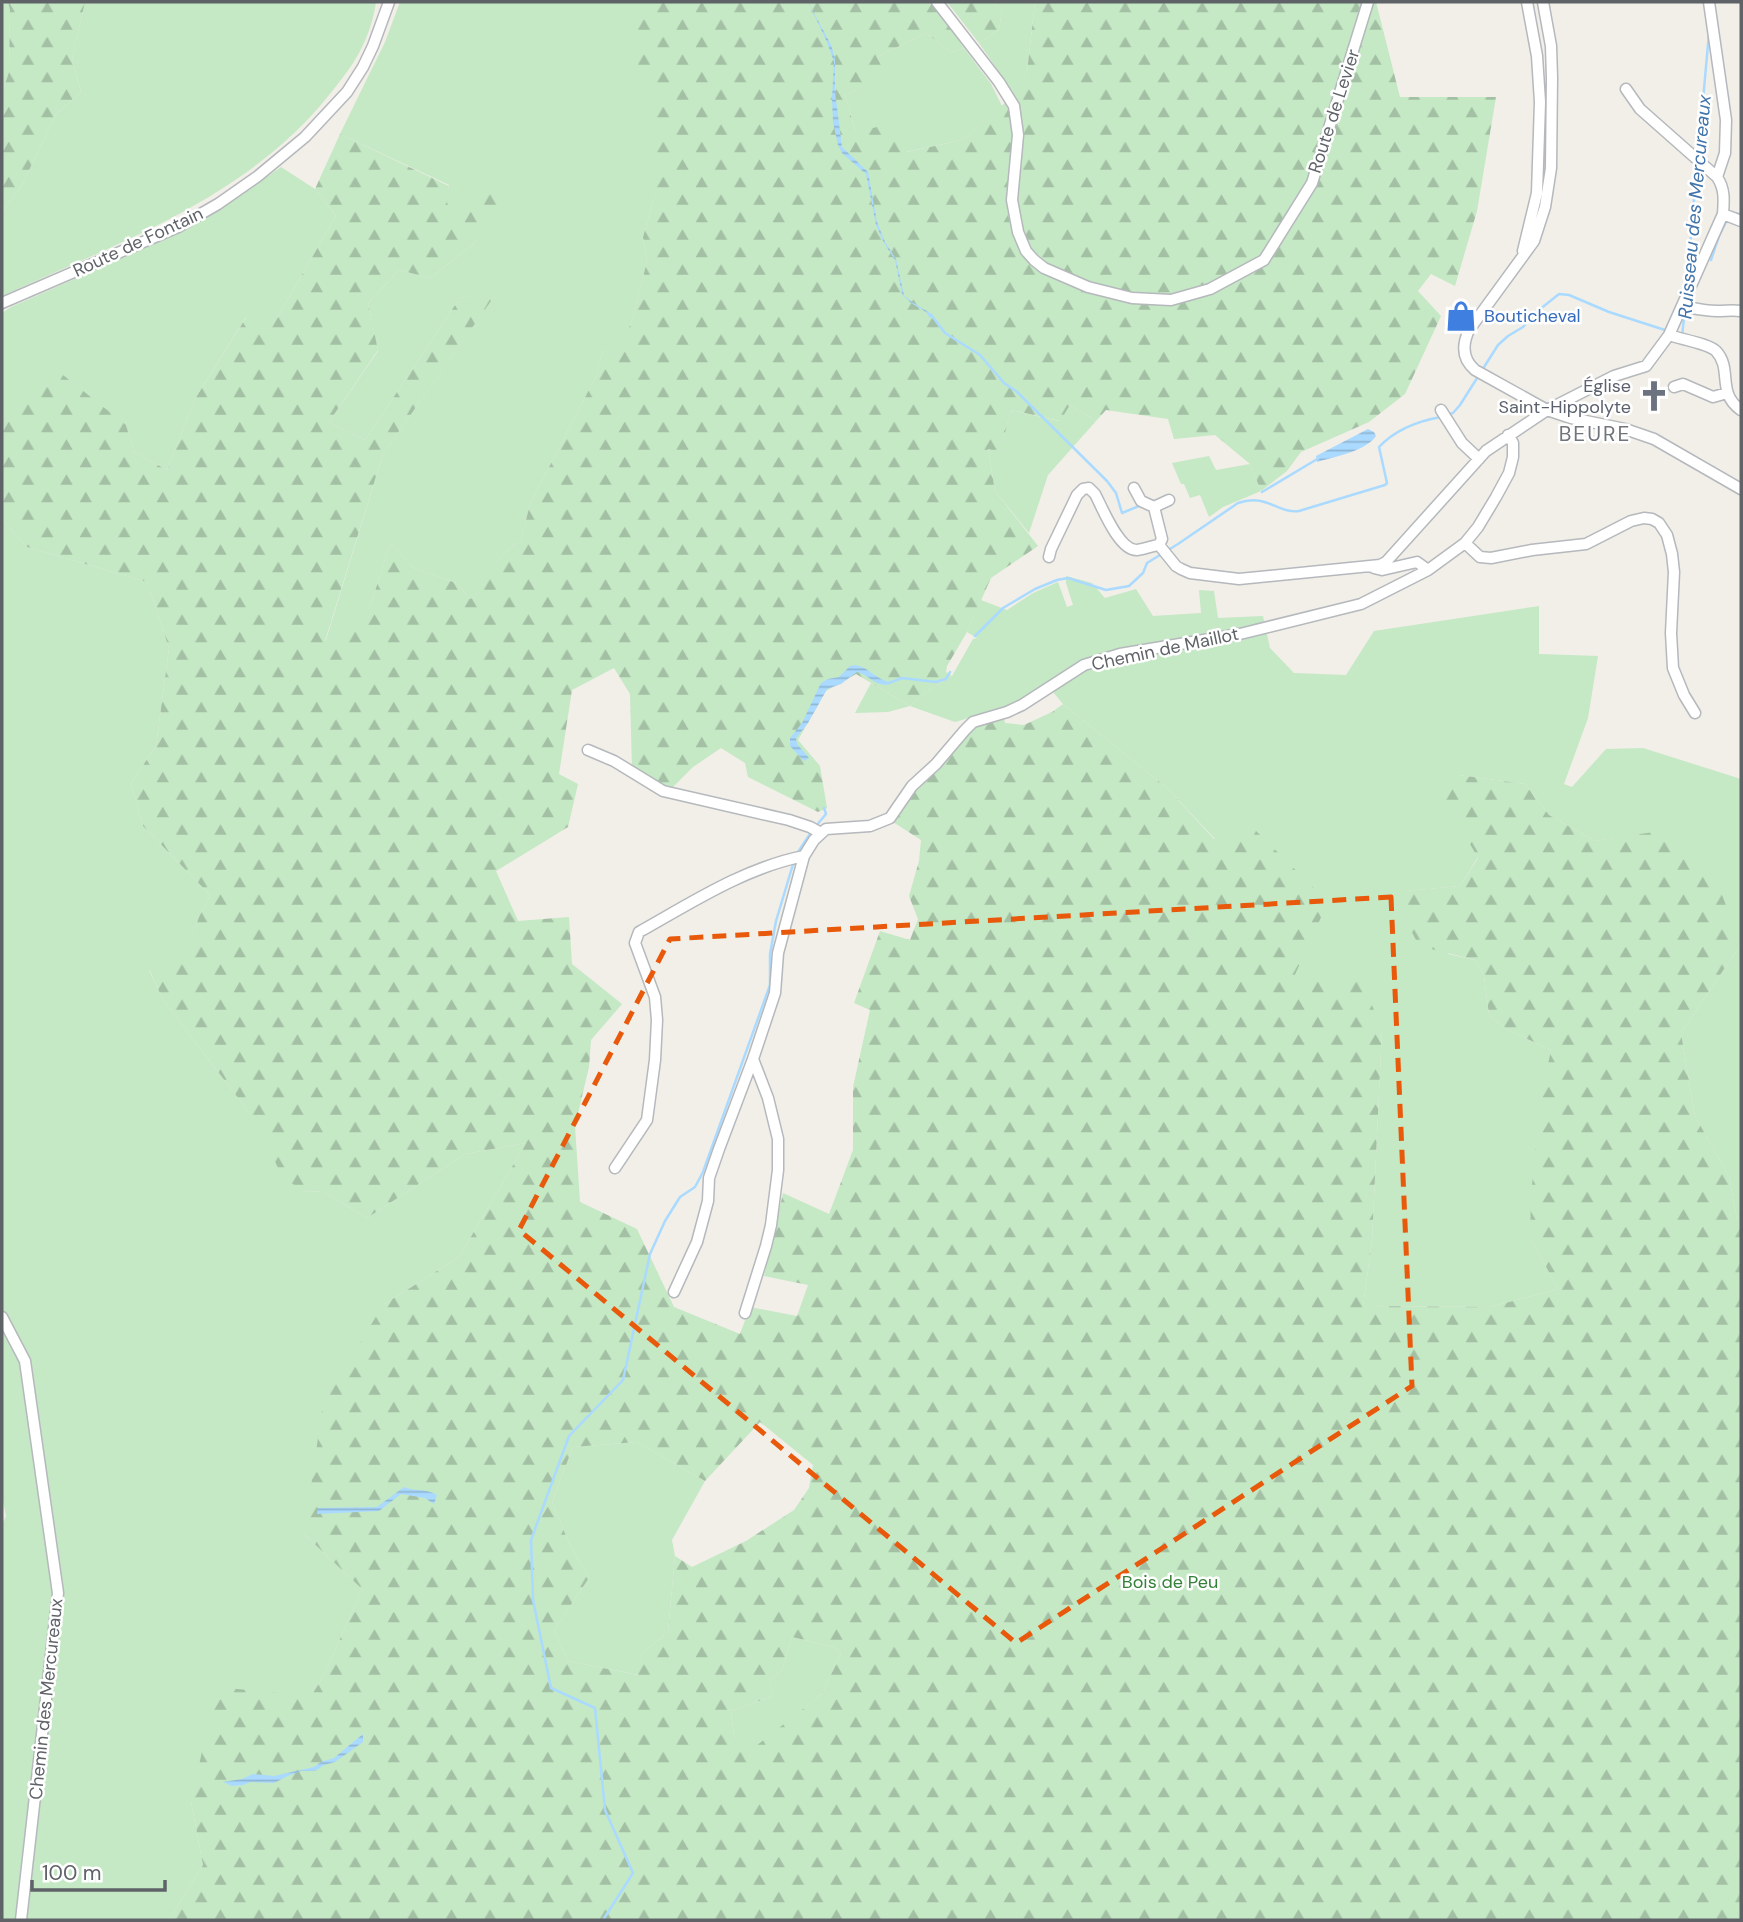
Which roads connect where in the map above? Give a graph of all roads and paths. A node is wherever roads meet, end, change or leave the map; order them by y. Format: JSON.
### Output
{"nodes":[{"id":1,"x":389,"y":2,"type":"edge"},
{"id":2,"x":937,"y":2,"type":"edge"},
{"id":3,"x":1368,"y":2,"type":"edge"},
{"id":4,"x":1527,"y":2,"type":"edge"},
{"id":5,"x":1543,"y":2,"type":"edge"},
{"id":6,"x":1709,"y":2,"type":"edge"},
{"id":7,"x":1626,"y":89,"type":"dead end"},
{"id":8,"x":1717,"y":177,"type":"junction"},
{"id":9,"x":1730,"y":217,"type":"edge"},
{"id":10,"x":1520,"y":261,"type":"junction"},
{"id":11,"x":2,"y":303,"type":"edge"},
{"id":12,"x":1685,"y":307,"type":"junction"},
{"id":13,"x":1741,"y":311,"type":"edge"},
{"id":14,"x":1670,"y":332,"type":"junction"},
{"id":15,"x":1674,"y":387,"type":"dead end"},
{"id":16,"x":1727,"y":393,"type":"junction"},
{"id":17,"x":1547,"y":410,"type":"junction"},
{"id":18,"x":1741,"y":411,"type":"edge"},
{"id":19,"x":1444,"y":415,"type":"dead end"},
{"id":20,"x":1508,"y":435,"type":"junction"},
{"id":21,"x":1479,"y":459,"type":"junction"},
{"id":22,"x":1134,"y":488,"type":"dead end"},
{"id":23,"x":1741,"y":489,"type":"edge"},
{"id":24,"x":1169,"y":500,"type":"dead end"},
{"id":25,"x":1154,"y":508,"type":"junction"},
{"id":26,"x":1465,"y":543,"type":"junction"},
{"id":27,"x":1163,"y":550,"type":"junction"},
{"id":28,"x":1049,"y":557,"type":"dead end"},
{"id":29,"x":1371,"y":566,"type":"junction"},
{"id":30,"x":1429,"y":570,"type":"junction"},
{"id":31,"x":1695,"y":713,"type":"dead end"},
{"id":32,"x":588,"y":750,"type":"dead end"},
{"id":33,"x":816,"y":831,"type":"junction"},
{"id":34,"x":798,"y":858,"type":"junction"},
{"id":35,"x":753,"y":1059,"type":"junction"},
{"id":36,"x":615,"y":1168,"type":"dead end"},
{"id":37,"x":674,"y":1292,"type":"dead end"},
{"id":38,"x":745,"y":1313,"type":"dead end"},
{"id":39,"x":2,"y":1317,"type":"edge"},
{"id":40,"x":21,"y":1920,"type":"edge"}],
"edges":[{"from":1,"to":11,"type":"street","name":"Route de Fontain"},
{"from":2,"to":3,"type":"street","name":"Route de Levier"},
{"from":4,"to":10,"type":"street"},
{"from":5,"to":10,"type":"street"},
{"from":6,"to":8,"type":"street"},
{"from":7,"to":8,"type":"street"},
{"from":8,"to":9,"type":"street"},
{"from":9,"to":12,"type":"street"},
{"from":10,"to":17,"type":"street"},
{"from":12,"to":13,"type":"street"},
{"from":12,"to":14,"type":"street"},
{"from":14,"to":16,"type":"street"},
{"from":14,"to":17,"type":"street"},
{"from":15,"to":16,"type":"street"},
{"from":16,"to":18,"type":"street"},
{"from":17,"to":20,"type":"street"},
{"from":17,"to":23,"type":"street"},
{"from":19,"to":21,"type":"street"},
{"from":20,"to":21,"type":"street"},
{"from":20,"to":26,"type":"street","name":"Chemin de Maillot"},
{"from":21,"to":29,"type":"street"},
{"from":22,"to":25,"type":"street"},
{"from":24,"to":25,"type":"street"},
{"from":25,"to":27,"type":"street"},
{"from":26,"to":30,"type":"street","name":"Chemin de Maillot"},
{"from":26,"to":31,"type":"street"},
{"from":27,"to":28,"type":"street"},
{"from":27,"to":29,"type":"street"},
{"from":29,"to":30,"type":"street"},
{"from":30,"to":33,"type":"street","name":"Chemin de Maillot"},
{"from":32,"to":33,"type":"street"},
{"from":33,"to":34,"type":"street"},
{"from":34,"to":35,"type":"street"},
{"from":34,"to":36,"type":"street"},
{"from":35,"to":37,"type":"street"},
{"from":35,"to":38,"type":"street"},
{"from":39,"to":40,"type":"street","name":"Chemin des Mercureaux"}]}
